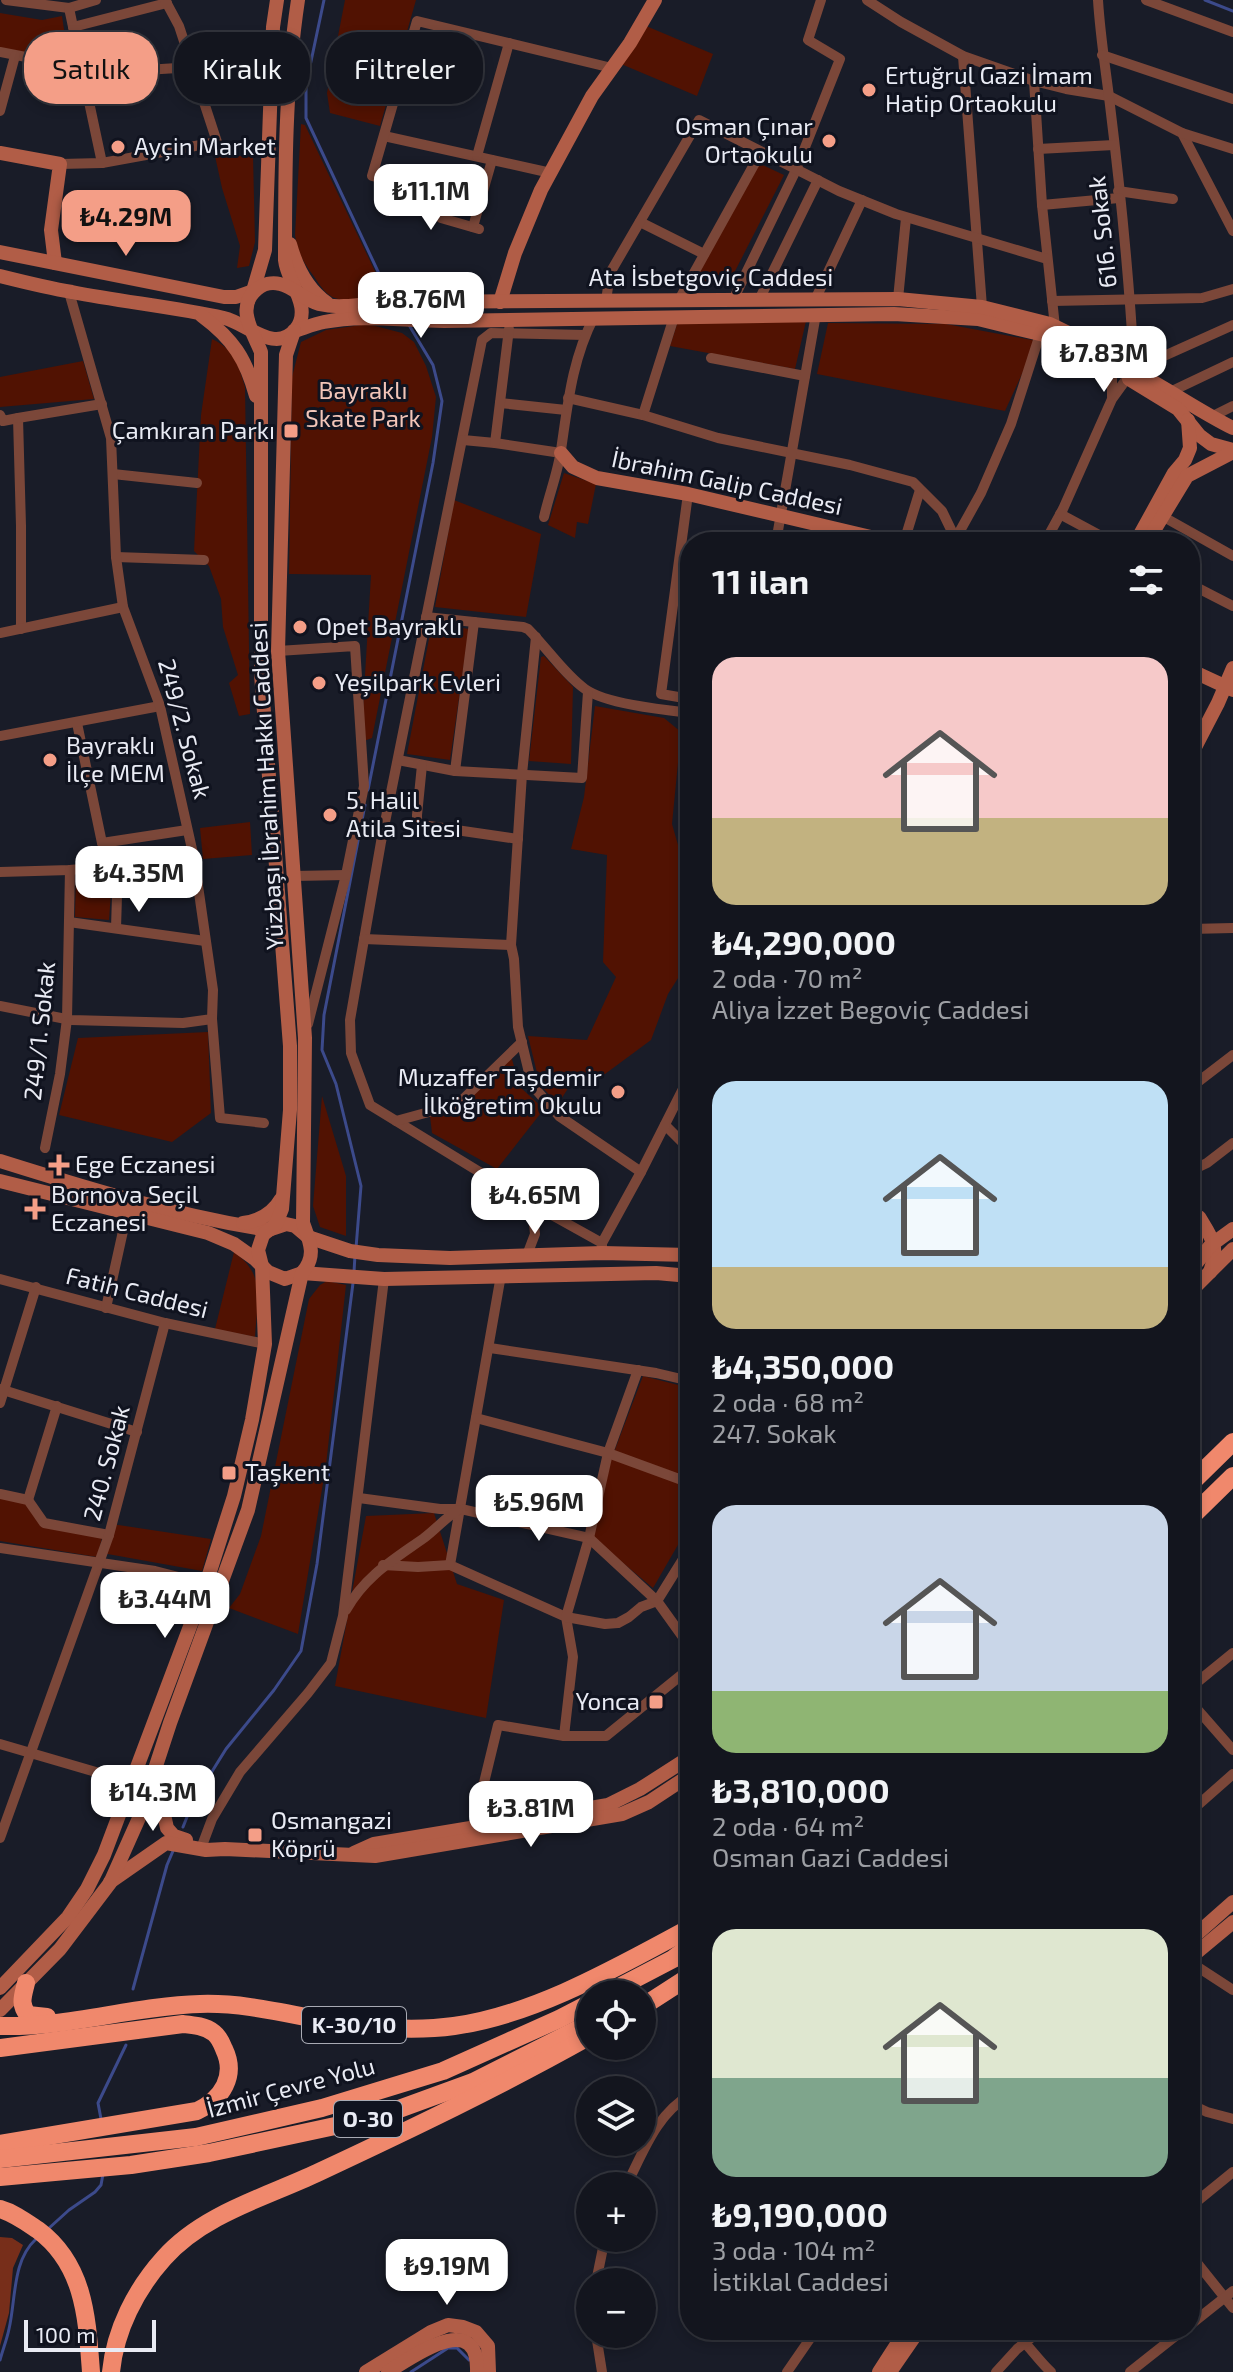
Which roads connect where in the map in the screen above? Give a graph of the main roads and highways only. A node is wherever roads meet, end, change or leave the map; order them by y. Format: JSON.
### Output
{"nodes":[{"id":1,"x":277,"y":0,"type":"edge"},
{"id":2,"x":298,"y":0,"type":"edge"},
{"id":3,"x":655,"y":0,"type":"edge"},
{"id":4,"x":0,"y":153,"type":"edge"},
{"id":5,"x":285,"y":224,"type":"junction"},
{"id":6,"x":0,"y":252,"type":"edge"},
{"id":7,"x":55,"y":263,"type":"junction"},
{"id":8,"x":0,"y":276,"type":"edge"},
{"id":9,"x":253,"y":291,"type":"junction"},
{"id":10,"x":296,"y":293,"type":"junction"},
{"id":11,"x":500,"y":302,"type":"junction"},
{"id":12,"x":335,"y":306,"type":"junction"},
{"id":13,"x":816,"y":307,"type":"junction"},
{"id":14,"x":198,"y":314,"type":"junction"},
{"id":15,"x":252,"y":329,"type":"junction"},
{"id":16,"x":294,"y":331,"type":"junction"},
{"id":17,"x":1125,"y":370,"type":"junction"},
{"id":18,"x":260,"y":416,"type":"junction"},
{"id":19,"x":1188,"y":420,"type":"junction"},
{"id":20,"x":1233,"y":428,"type":"edge"},
{"id":21,"x":1233,"y":451,"type":"edge"},
{"id":22,"x":561,"y":453,"type":"road end"},
{"id":23,"x":850,"y":532,"type":"edge"},
{"id":24,"x":1142,"y":532,"type":"edge"},
{"id":25,"x":1153,"y":532,"type":"edge"},
{"id":26,"x":1233,"y":668,"type":"edge"},
{"id":27,"x":1200,"y":675,"type":"edge"},
{"id":28,"x":1229,"y":688,"type":"edge"},
{"id":29,"x":1200,"y":739,"type":"edge"},
{"id":30,"x":0,"y":1161,"type":"edge"},
{"id":31,"x":0,"y":1181,"type":"edge"},
{"id":32,"x":282,"y":1197,"type":"junction"},
{"id":33,"x":304,"y":1204,"type":"junction"},
{"id":34,"x":1200,"y":1215,"type":"edge"},
{"id":35,"x":1200,"y":1217,"type":"edge"},
{"id":36,"x":230,"y":1224,"type":"junction"},
{"id":37,"x":269,"y":1230,"type":"junction"},
{"id":38,"x":1232,"y":1230,"type":"edge"},
{"id":39,"x":1200,"y":1236,"type":"edge"},
{"id":40,"x":308,"y":1237,"type":"junction"},
{"id":41,"x":1220,"y":1249,"type":"edge"},
{"id":42,"x":350,"y":1251,"type":"junction"},
{"id":43,"x":680,"y":1254,"type":"edge"},
{"id":44,"x":1200,"y":1264,"type":"edge"},
{"id":45,"x":262,"y":1266,"type":"junction"},
{"id":46,"x":302,"y":1273,"type":"junction"},
{"id":47,"x":680,"y":1275,"type":"edge"},
{"id":48,"x":1200,"y":1282,"type":"edge"},
{"id":49,"x":1233,"y":1442,"type":"edge"},
{"id":50,"x":1200,"y":1473,"type":"edge"},
{"id":51,"x":1233,"y":1476,"type":"edge"},
{"id":52,"x":1200,"y":1508,"type":"edge"},
{"id":53,"x":680,"y":1763,"type":"edge"},
{"id":54,"x":154,"y":1768,"type":"junction"},
{"id":55,"x":680,"y":1782,"type":"edge"},
{"id":56,"x":225,"y":1849,"type":"junction"},
{"id":57,"x":354,"y":1853,"type":"junction"},
{"id":58,"x":110,"y":1883,"type":"junction"},
{"id":59,"x":1233,"y":1902,"type":"edge"},
{"id":60,"x":1233,"y":1922,"type":"edge"},
{"id":61,"x":1200,"y":1931,"type":"edge"},
{"id":62,"x":680,"y":1933,"type":"edge"},
{"id":63,"x":1200,"y":1951,"type":"edge"},
{"id":64,"x":680,"y":1954,"type":"edge"},
{"id":65,"x":680,"y":1979,"type":"edge"},
{"id":66,"x":633,"y":1980,"type":"edge"},
{"id":67,"x":680,"y":1981,"type":"edge"},
{"id":68,"x":26,"y":1983,"type":"junction"},
{"id":69,"x":0,"y":1988,"type":"edge"},
{"id":70,"x":656,"y":1990,"type":"edge"},
{"id":71,"x":656,"y":1997,"type":"edge"},
{"id":72,"x":0,"y":2010,"type":"edge"},
{"id":73,"x":576,"y":2010,"type":"edge"},
{"id":74,"x":74,"y":2019,"type":"junction"},
{"id":75,"x":0,"y":2026,"type":"edge"},
{"id":76,"x":576,"y":2030,"type":"edge"},
{"id":77,"x":576,"y":2043,"type":"edge"},
{"id":78,"x":5,"y":2049,"type":"edge"},
{"id":79,"x":0,"y":2144,"type":"edge"},
{"id":80,"x":0,"y":2159,"type":"edge"},
{"id":81,"x":0,"y":2177,"type":"edge"},
{"id":82,"x":0,"y":2209,"type":"edge"},
{"id":83,"x":900,"y":2340,"type":"edge"},
{"id":84,"x":912,"y":2340,"type":"edge"},
{"id":85,"x":903,"y":2354,"type":"junction"},
{"id":86,"x":91,"y":2372,"type":"edge"},
{"id":87,"x":111,"y":2372,"type":"edge"},
{"id":88,"x":366,"y":2372,"type":"edge"},
{"id":89,"x":388,"y":2372,"type":"edge"},
{"id":90,"x":477,"y":2372,"type":"edge"},
{"id":91,"x":489,"y":2372,"type":"edge"},
{"id":92,"x":879,"y":2372,"type":"edge"},
{"id":93,"x":890,"y":2372,"type":"edge"},
{"id":94,"x":902,"y":2372,"type":"edge"}],
"edges":[{"from":1,"to":9,"type":"main road"},
{"from":2,"to":5,"type":"main road"},
{"from":3,"to":11,"type":"main road"},
{"from":4,"to":7,"type":"main road"},
{"from":5,"to":10,"type":"main road"},
{"from":5,"to":12,"type":"main road"},
{"from":6,"to":7,"type":"main road"},
{"from":7,"to":9,"type":"main road"},
{"from":8,"to":14,"type":"main road"},
{"from":9,"to":10,"type":"main road"},
{"from":9,"to":15,"type":"main road"},
{"from":10,"to":12,"type":"main road","name":"Ata İsbetgoviç Caddesi"},
{"from":10,"to":16,"type":"main road"},
{"from":11,"to":12,"type":"main road","name":"Ata İsbetgoviç Caddesi"},
{"from":11,"to":13,"type":"main road","name":"Ata İsbetgoviç Caddesi"},
{"from":13,"to":16,"type":"main road","name":"Ata İsbetgoviç Caddesi"},
{"from":13,"to":17,"type":"main road","name":"Ata İsbetgoviç Caddesi"},
{"from":13,"to":17,"type":"main road","name":"Ata İsbetgoviç Caddesi"},
{"from":14,"to":15,"type":"main road"},
{"from":14,"to":18,"type":"main road"},
{"from":15,"to":16,"type":"main road"},
{"from":15,"to":18,"type":"main road","name":"Yüzbaşı İbrahim Hakkı Caddesi"},
{"from":16,"to":33,"type":"main road","name":"Yüzbaşı İbrahim Hakkı Caddesi"},
{"from":17,"to":19,"type":"main road"},
{"from":17,"to":20,"type":"main road"},
{"from":18,"to":32,"type":"main road","name":"Yüzbaşı İbrahim Hakkı Caddesi"},
{"from":19,"to":21,"type":"main road"},
{"from":19,"to":24,"type":"main road"},
{"from":21,"to":25,"type":"main road"},
{"from":22,"to":23,"type":"main road","name":"İbrahim Galip Caddesi"},
{"from":26,"to":28,"type":"main road"},
{"from":27,"to":28,"type":"main road"},
{"from":28,"to":29,"type":"main road"},
{"from":30,"to":36,"type":"main road"},
{"from":31,"to":45,"type":"main road"},
{"from":32,"to":36,"type":"main road"},
{"from":32,"to":37,"type":"main road","name":"Yüzbaşı İbrahim Hakkı Caddesi"},
{"from":33,"to":40,"type":"main road","name":"Yüzbaşı İbrahim Hakkı Caddesi"},
{"from":33,"to":42,"type":"main road"},
{"from":34,"to":38,"type":"main road"},
{"from":35,"to":41,"type":"main road"},
{"from":36,"to":37,"type":"main road"},
{"from":37,"to":40,"type":"main road"},
{"from":37,"to":45,"type":"main road","name":"Yüzbaşı İbrahim Hakkı Caddesi"},
{"from":38,"to":41,"type":"main road"},
{"from":39,"to":41,"type":"main road"},
{"from":40,"to":42,"type":"main road"},
{"from":40,"to":46,"type":"main road","name":"Yüzbaşı İbrahim Hakkı Caddesi"},
{"from":41,"to":44,"type":"main road"},
{"from":41,"to":48,"type":"main road"},
{"from":42,"to":43,"type":"main road"},
{"from":45,"to":46,"type":"main road"},
{"from":45,"to":69,"type":"main road","name":"Yüzbaşı İbrahim Hakkı Caddesi"},
{"from":46,"to":47,"type":"main road"},
{"from":46,"to":54,"type":"main road","name":"Yüzbaşı İbrahim Hakkı Caddesi"},
{"from":49,"to":50,"type":"highway"},
{"from":51,"to":52,"type":"highway"},
{"from":53,"to":57,"type":"main road"},
{"from":54,"to":56,"type":"main road"},
{"from":54,"to":58,"type":"main road","name":"Yüzbaşı İbrahim Hakkı Caddesi"},
{"from":55,"to":57,"type":"main road"},
{"from":56,"to":57,"type":"main road"},
{"from":56,"to":58,"type":"main road"},
{"from":58,"to":68,"type":"main road","name":"Yüzbaşı İbrahim Hakkı Caddesi"},
{"from":59,"to":61,"type":"main road"},
{"from":60,"to":63,"type":"main road"},
{"from":62,"to":74,"type":"highway","number":"K-30/10"},
{"from":64,"to":66,"type":"highway"},
{"from":65,"to":70,"type":"highway"},
{"from":67,"to":71,"type":"highway"},
{"from":68,"to":72,"type":"main road","name":"Yüzbaşı İbrahim Hakkı Caddesi"},
{"from":68,"to":74,"type":"highway","number":"K-30/10"},
{"from":73,"to":80,"type":"highway","name":"İzmir Çevre Yolu","number":"O-30"},
{"from":74,"to":75,"type":"highway","number":"K-30/10"},
{"from":76,"to":81,"type":"highway","name":"İzmir Çevre Yolu","number":"O-30"},
{"from":77,"to":87,"type":"highway"},
{"from":78,"to":79,"type":"highway"},
{"from":82,"to":86,"type":"highway"},
{"from":83,"to":92,"type":"main road"},
{"from":84,"to":85,"type":"main road"},
{"from":85,"to":93,"type":"main road"},
{"from":85,"to":94,"type":"main road"},
{"from":88,"to":91,"type":"main road"},
{"from":89,"to":90,"type":"main road"}]}
